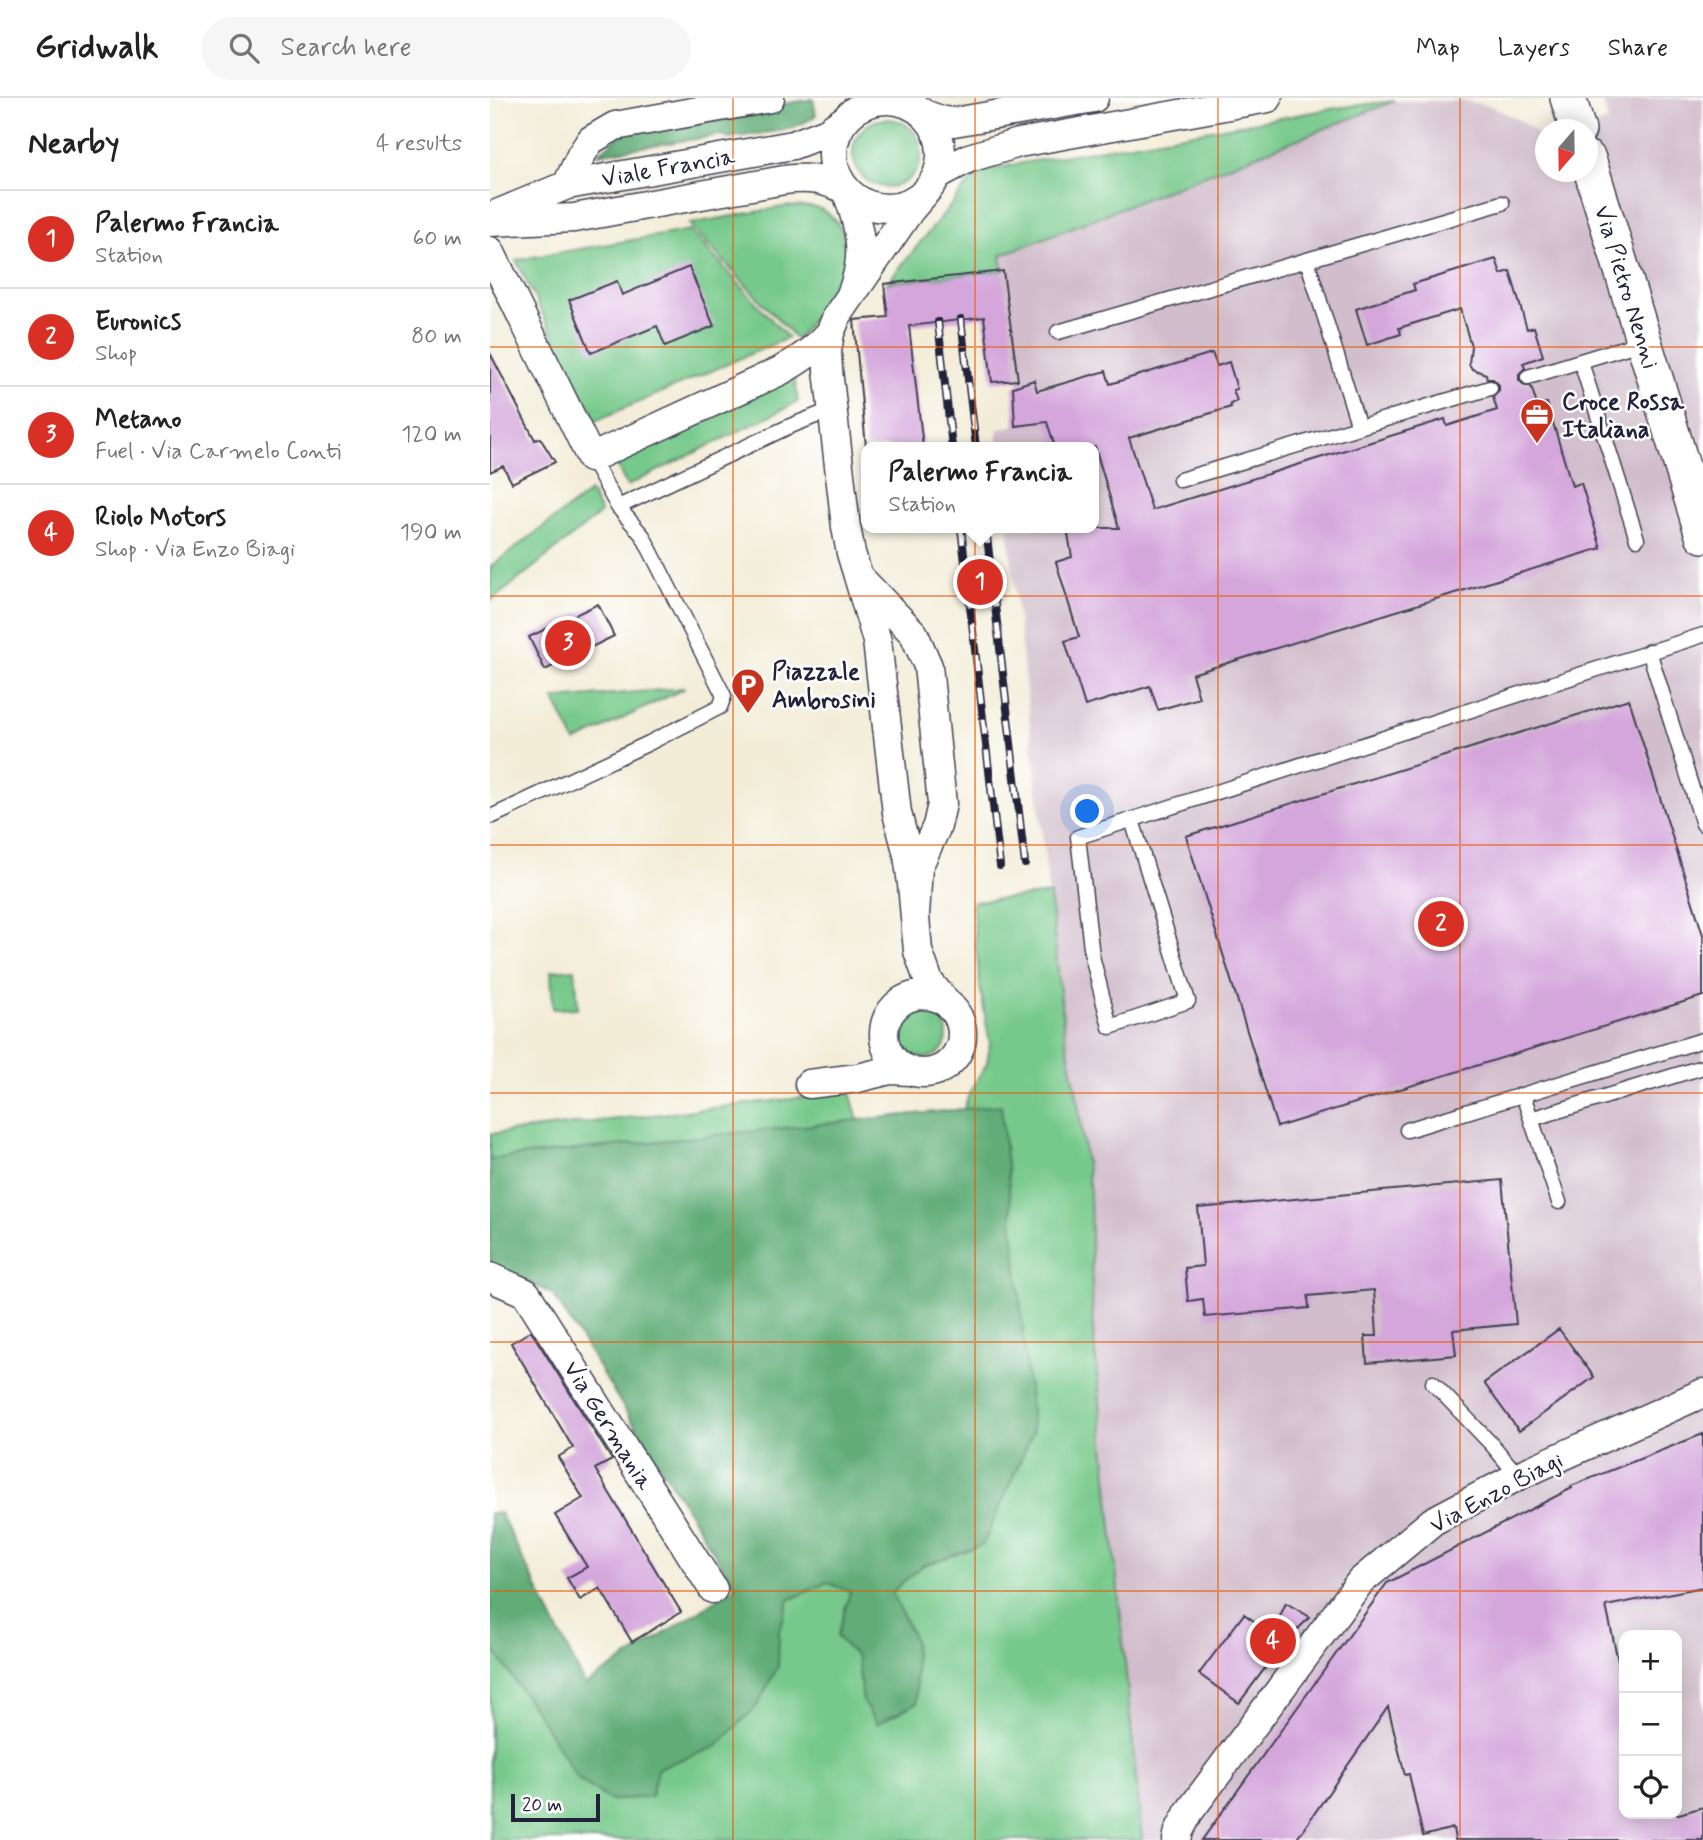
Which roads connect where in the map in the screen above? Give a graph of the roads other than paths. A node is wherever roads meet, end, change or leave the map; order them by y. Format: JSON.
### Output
{"nodes":[{"id":1,"x":770,"y":98,"type":"edge"},
{"id":2,"x":1094,"y":98,"type":"edge"},
{"id":3,"x":1268,"y":98,"type":"edge"},
{"id":4,"x":854,"y":109,"type":"edge"},
{"id":5,"x":924,"y":114,"type":"junction"},
{"id":6,"x":1594,"y":182,"type":"edge"},
{"id":7,"x":930,"y":184,"type":"junction"},
{"id":8,"x":567,"y":185,"type":"junction"},
{"id":9,"x":846,"y":190,"type":"junction"},
{"id":10,"x":1502,"y":203,"type":"dead end"},
{"id":11,"x":490,"y":219,"type":"edge"},
{"id":12,"x":490,"y":251,"type":"edge"},
{"id":13,"x":1307,"y":260,"type":"junction"},
{"id":14,"x":850,"y":297,"type":"junction"},
{"id":15,"x":1058,"y":332,"type":"dead end"},
{"id":16,"x":830,"y":333,"type":"junction"},
{"id":17,"x":1643,"y":342,"type":"junction"},
{"id":18,"x":1581,"y":362,"type":"junction"},
{"id":19,"x":1528,"y":377,"type":"dead end"},
{"id":20,"x":1490,"y":388,"type":"dead end"},
{"id":21,"x":833,"y":409,"type":"junction"},
{"id":22,"x":1359,"y":427,"type":"junction"},
{"id":23,"x":591,"y":458,"type":"junction"},
{"id":24,"x":1180,"y":480,"type":"dead end"},
{"id":25,"x":618,"y":507,"type":"junction"},
{"id":26,"x":1703,"y":535,"type":"edge"},
{"id":27,"x":1637,"y":539,"type":"dead end"},
{"id":28,"x":858,"y":576,"type":"junction"},
{"id":29,"x":1703,"y":635,"type":"edge"},
{"id":30,"x":1649,"y":651,"type":"junction"},
{"id":31,"x":493,"y":816,"type":"dead end"},
{"id":32,"x":1132,"y":820,"type":"junction"},
{"id":33,"x":1703,"y":824,"type":"edge"},
{"id":34,"x":915,"y":915,"type":"junction"},
{"id":35,"x":918,"y":951,"type":"junction"},
{"id":36,"x":896,"y":1006,"type":"junction"},
{"id":37,"x":952,"y":1009,"type":"junction"},
{"id":38,"x":1703,"y":1040,"type":"edge"},
{"id":39,"x":886,"y":1047,"type":"junction"},
{"id":40,"x":1703,"y":1067,"type":"edge"},
{"id":41,"x":911,"y":1071,"type":"junction"},
{"id":42,"x":846,"y":1079,"type":"junction"},
{"id":43,"x":809,"y":1084,"type":"dead end"},
{"id":44,"x":1523,"y":1095,"type":"junction"},
{"id":45,"x":1531,"y":1119,"type":"junction"},
{"id":46,"x":1407,"y":1130,"type":"dead end"},
{"id":47,"x":1559,"y":1202,"type":"dead end"},
{"id":48,"x":490,"y":1277,"type":"edge"},
{"id":49,"x":1433,"y":1383,"type":"dead end"},
{"id":50,"x":1703,"y":1393,"type":"edge"},
{"id":51,"x":1518,"y":1476,"type":"junction"},
{"id":52,"x":713,"y":1590,"type":"dead end"},
{"id":53,"x":1177,"y":1840,"type":"edge"}],
"edges":[{"from":1,"to":8,"type":"street"},
{"from":2,"to":5,"type":"street"},
{"from":3,"to":7,"type":"street"},
{"from":4,"to":5,"type":"street"},
{"from":4,"to":8,"type":"street","name":"Viale Francia"},
{"from":4,"to":9,"type":"street"},
{"from":5,"to":7,"type":"street"},
{"from":6,"to":17,"type":"street","name":"Via Pietro Nenni"},
{"from":7,"to":9,"type":"street"},
{"from":7,"to":14,"type":"street"},
{"from":8,"to":11,"type":"street","name":"Viale Francia"},
{"from":9,"to":11,"type":"street","name":"Viale Francia"},
{"from":9,"to":14,"type":"street"},
{"from":10,"to":13,"type":"lane"},
{"from":12,"to":23,"type":"street"},
{"from":13,"to":15,"type":"lane"},
{"from":13,"to":22,"type":"lane"},
{"from":14,"to":16,"type":"street"},
{"from":16,"to":21,"type":"street"},
{"from":16,"to":23,"type":"street"},
{"from":17,"to":18,"type":"lane"},
{"from":17,"to":26,"type":"street","name":"Via Pietro Nenni"},
{"from":18,"to":19,"type":"lane"},
{"from":18,"to":27,"type":"lane"},
{"from":20,"to":22,"type":"lane"},
{"from":21,"to":25,"type":"lane"},
{"from":21,"to":28,"type":"street"},
{"from":22,"to":24,"type":"lane"},
{"from":23,"to":25,"type":"lane"},
{"from":25,"to":31,"type":"lane"},
{"from":28,"to":34,"type":"street"},
{"from":28,"to":34,"type":"street"},
{"from":29,"to":30,"type":"lane"},
{"from":30,"to":32,"type":"lane"},
{"from":30,"to":33,"type":"lane"},
{"from":32,"to":32,"type":"lane"},
{"from":34,"to":35,"type":"street"},
{"from":35,"to":36,"type":"street"},
{"from":35,"to":37,"type":"street"},
{"from":36,"to":37,"type":"street"},
{"from":36,"to":39,"type":"street"},
{"from":37,"to":41,"type":"street"},
{"from":38,"to":44,"type":"lane"},
{"from":39,"to":41,"type":"street"},
{"from":39,"to":42,"type":"street"},
{"from":40,"to":45,"type":"lane"},
{"from":41,"to":42,"type":"street"},
{"from":42,"to":43,"type":"street"},
{"from":44,"to":45,"type":"lane"},
{"from":44,"to":46,"type":"lane"},
{"from":45,"to":47,"type":"lane"},
{"from":48,"to":52,"type":"street","name":"Via Germania"},
{"from":49,"to":51,"type":"lane"},
{"from":50,"to":51,"type":"street","name":"Via Enzo Biagi"},
{"from":51,"to":53,"type":"street","name":"Via Enzo Biagi"}]}
